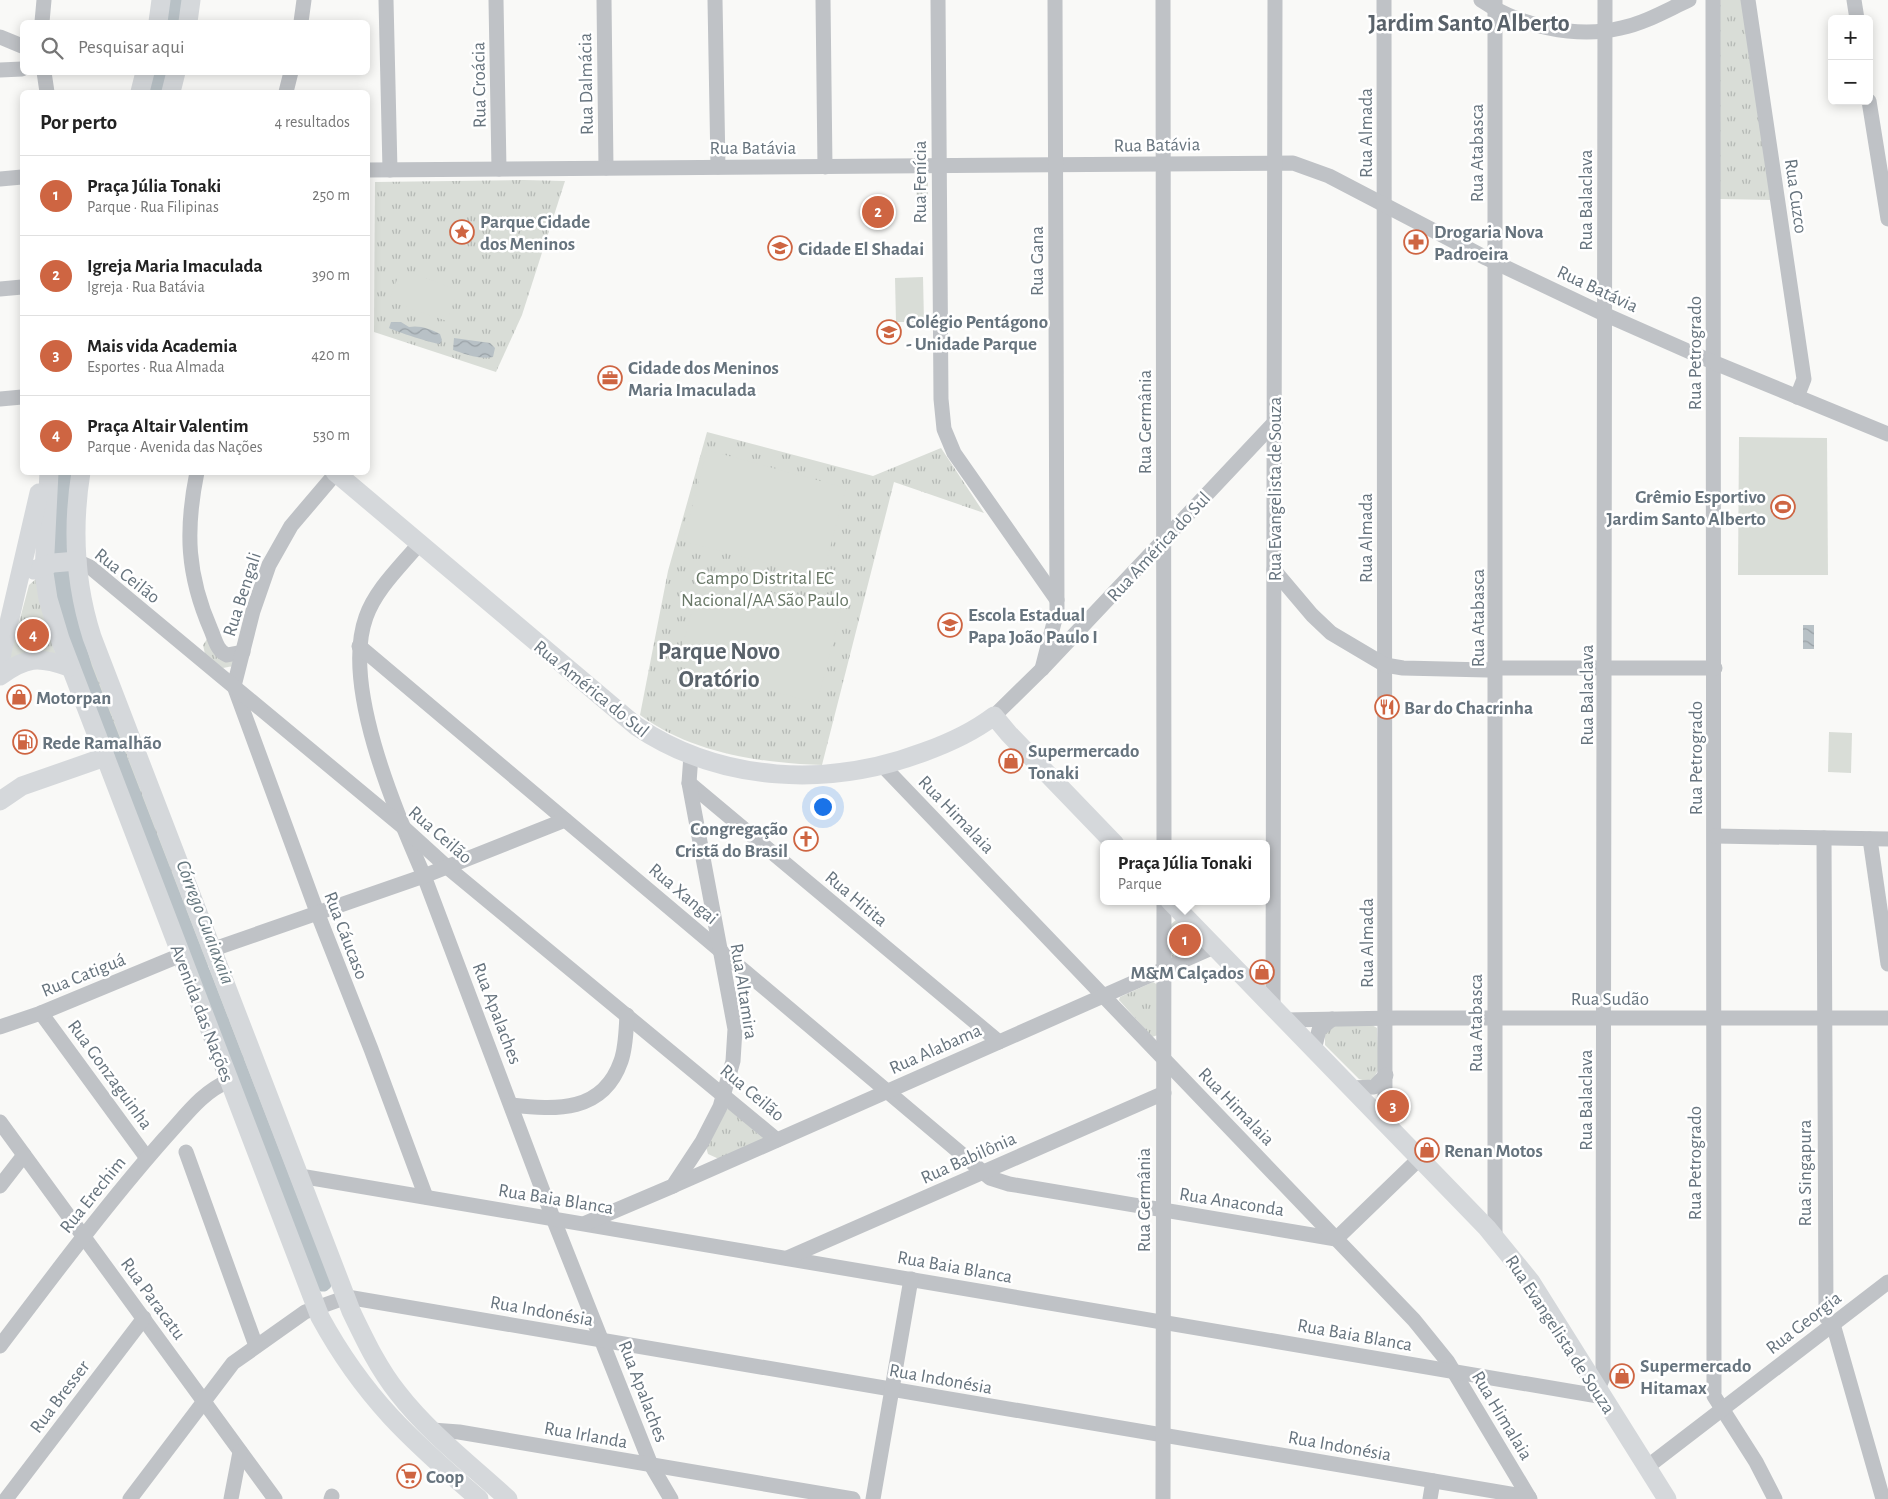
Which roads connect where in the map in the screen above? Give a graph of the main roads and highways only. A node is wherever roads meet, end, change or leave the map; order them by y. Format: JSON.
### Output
{"nodes":[{"id":1,"x":161,"y":0,"type":"edge"},
{"id":2,"x":191,"y":0,"type":"edge"},
{"id":3,"x":158,"y":20,"type":"edge"},
{"id":4,"x":188,"y":20,"type":"edge"},
{"id":5,"x":144,"y":75,"type":"edge"},
{"id":6,"x":175,"y":75,"type":"edge"},
{"id":7,"x":140,"y":90,"type":"edge"},
{"id":8,"x":172,"y":90,"type":"edge"},
{"id":9,"x":44,"y":475,"type":"edge"},
{"id":10,"x":49,"y":475,"type":"edge"},
{"id":11,"x":81,"y":475,"type":"edge"},
{"id":12,"x":337,"y":475,"type":"edge"},
{"id":13,"x":77,"y":561,"type":"junction"},
{"id":14,"x":44,"y":566,"type":"junction"},
{"id":15,"x":18,"y":587,"type":"junction"},
{"id":16,"x":0,"y":661,"type":"edge"},
{"id":17,"x":69,"y":667,"type":"junction"},
{"id":18,"x":0,"y":676,"type":"edge"},
{"id":19,"x":105,"y":757,"type":"junction"},
{"id":20,"x":0,"y":784,"type":"edge"},
{"id":21,"x":22,"y":786,"type":"junction"},
{"id":22,"x":0,"y":801,"type":"edge"},
{"id":23,"x":1111,"y":840,"type":"edge"},
{"id":24,"x":1174,"y":905,"type":"edge"},
{"id":25,"x":372,"y":1355,"type":"junction"},
{"id":26,"x":356,"y":1375,"type":"junction"},
{"id":27,"x":479,"y":1499,"type":"edge"},
{"id":28,"x":508,"y":1499,"type":"edge"},
{"id":29,"x":1667,"y":1499,"type":"edge"}],
"edges":[{"from":1,"to":3,"type":"main road"},
{"from":2,"to":4,"type":"main road"},
{"from":5,"to":7,"type":"main road"},
{"from":6,"to":8,"type":"main road"},
{"from":9,"to":15,"type":"main road"},
{"from":10,"to":14,"type":"main road","name":"Avenida das Nações"},
{"from":11,"to":13,"type":"main road","name":"Avenida das Nações"},
{"from":12,"to":23,"type":"main road","name":"Rua América do Sul"},
{"from":13,"to":14,"type":"main road"},
{"from":13,"to":25,"type":"main road","name":"Avenida das Nações"},
{"from":14,"to":15,"type":"main road"},
{"from":14,"to":17,"type":"main road","name":"Avenida das Nações"},
{"from":15,"to":16,"type":"main road"},
{"from":17,"to":18,"type":"main road"},
{"from":17,"to":19,"type":"main road","name":"Avenida das Nações"},
{"from":19,"to":21,"type":"main road"},
{"from":19,"to":26,"type":"main road","name":"Avenida das Nações"},
{"from":20,"to":21,"type":"main road"},
{"from":21,"to":22,"type":"main road"},
{"from":24,"to":29,"type":"main road","name":"Rua Evangelista de Souza"},
{"from":25,"to":26,"type":"main road"},
{"from":25,"to":28,"type":"main road","name":"Avenida das Nações"},
{"from":26,"to":27,"type":"main road","name":"Avenida das Nações"}]}
